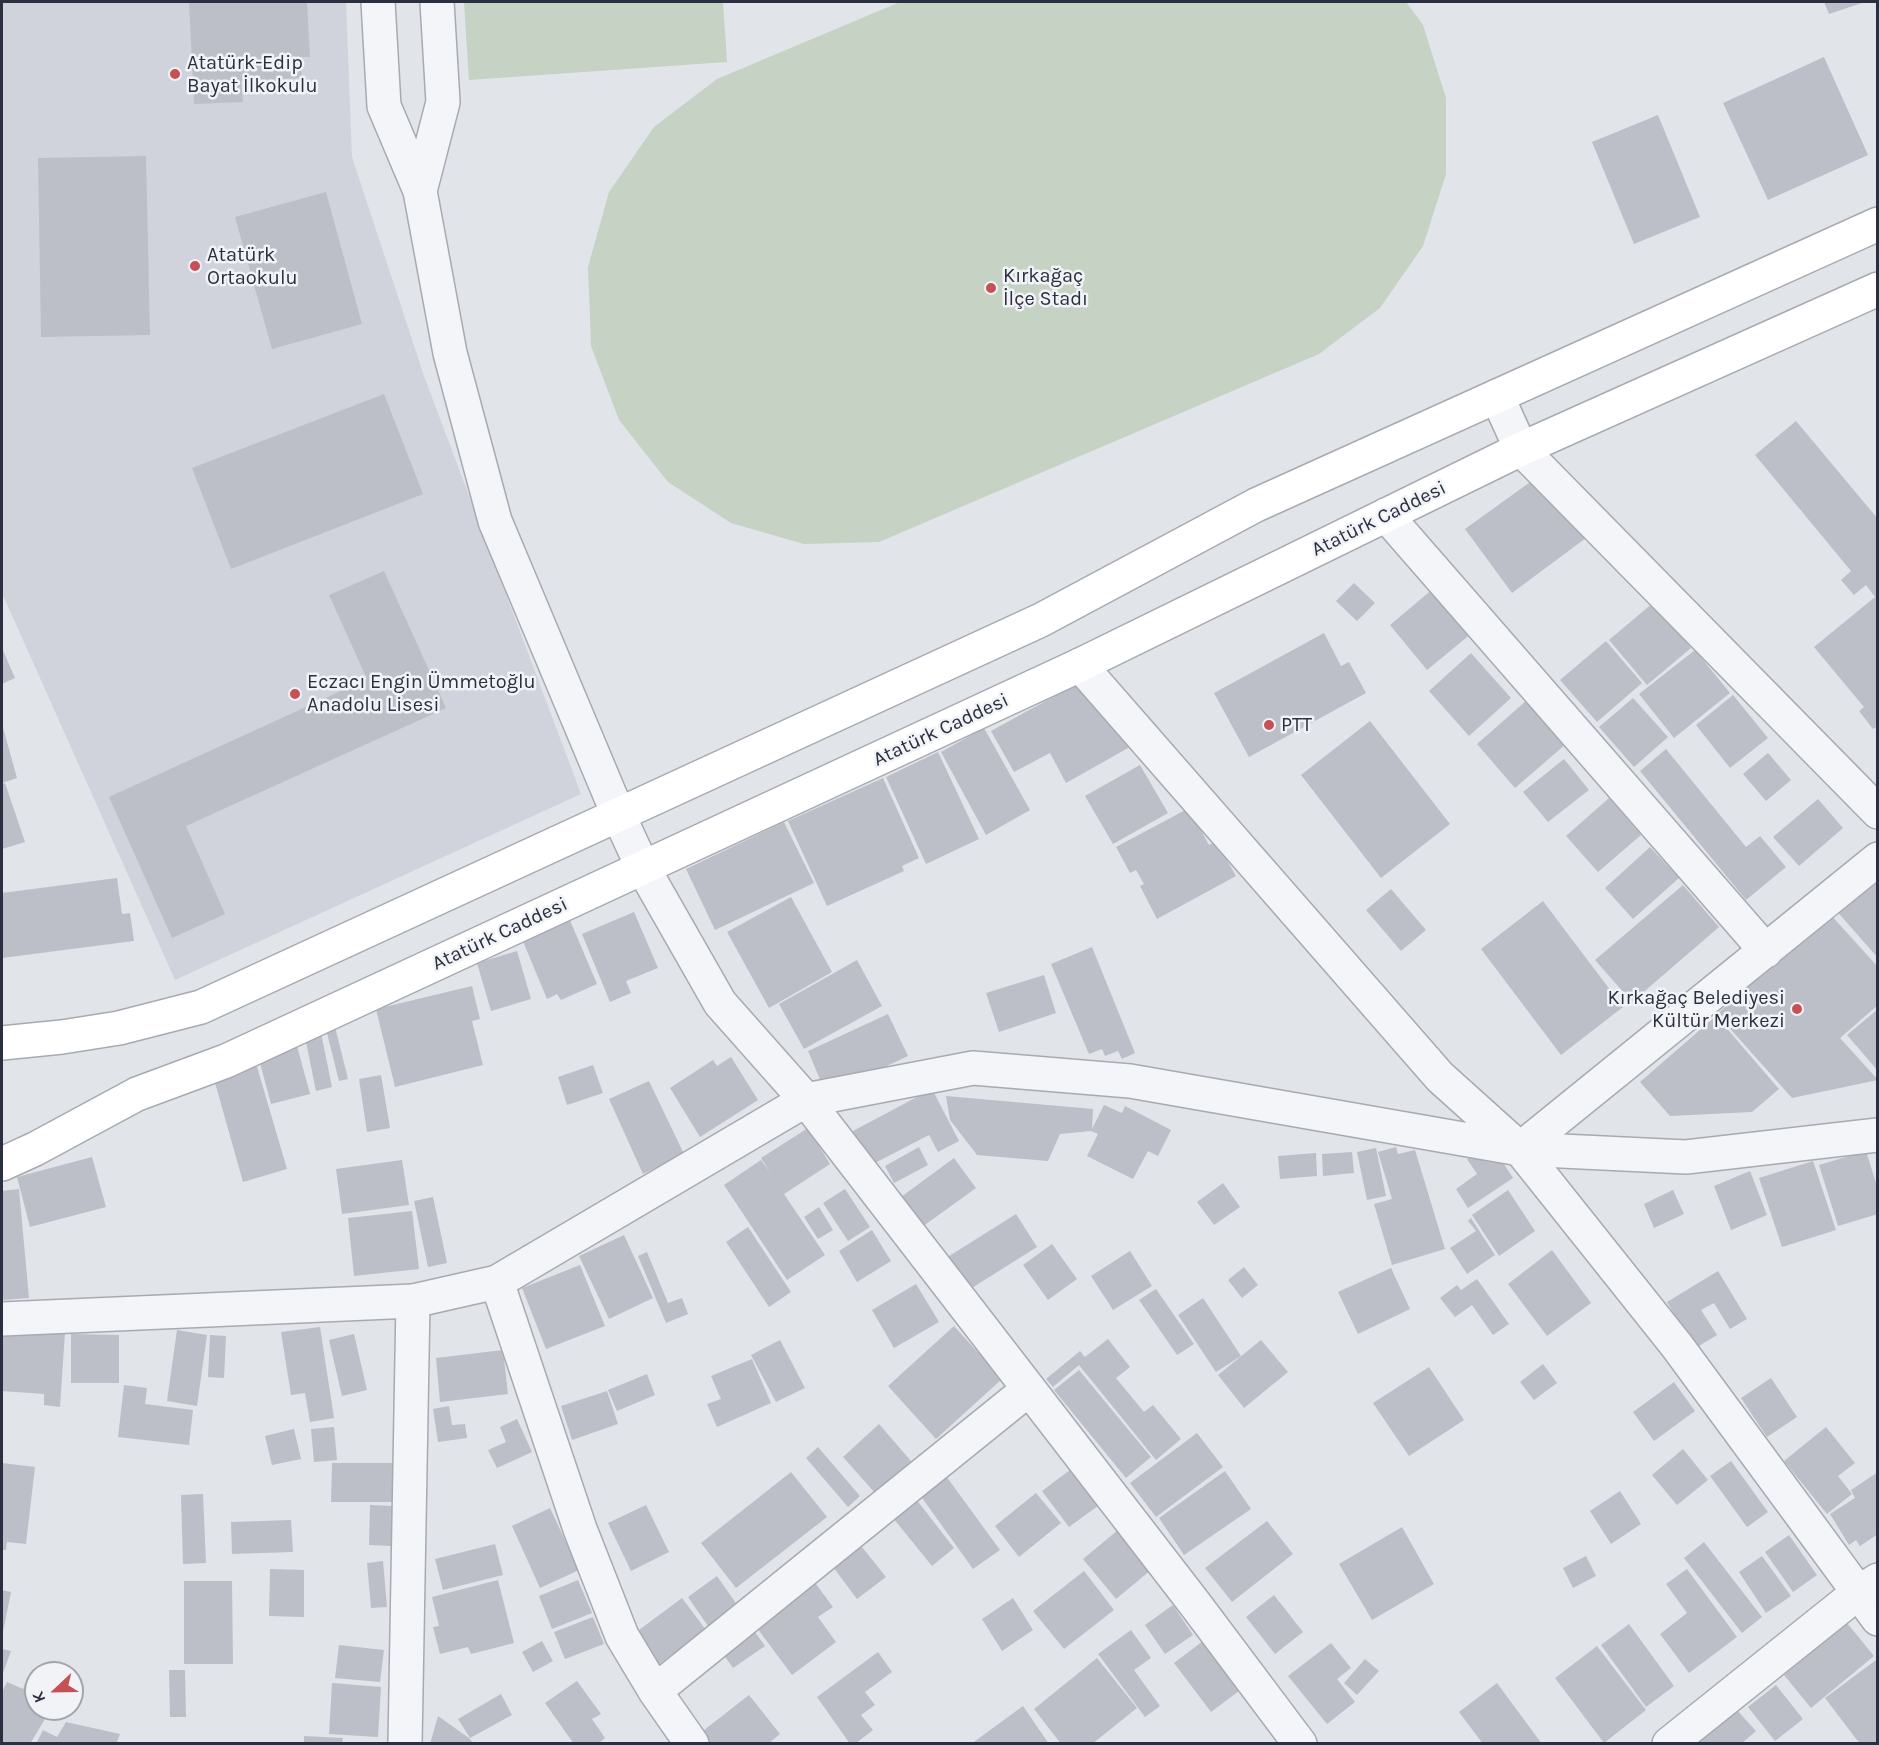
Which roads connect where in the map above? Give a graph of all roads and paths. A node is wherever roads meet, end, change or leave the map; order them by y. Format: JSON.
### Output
{"nodes":[{"id":1,"x":378,"y":2,"type":"edge"},
{"id":2,"x":437,"y":2,"type":"edge"},
{"id":3,"x":420,"y":191,"type":"junction"},
{"id":4,"x":1878,"y":224,"type":"edge"},
{"id":5,"x":1878,"y":289,"type":"edge"},
{"id":6,"x":1497,"y":396,"type":"junction"},
{"id":7,"x":1521,"y":449,"type":"junction"},
{"id":8,"x":1386,"y":515,"type":"junction"},
{"id":9,"x":1080,"y":665,"type":"junction"},
{"id":10,"x":1878,"y":812,"type":"edge"},
{"id":11,"x":618,"y":814,"type":"junction"},
{"id":12,"x":1878,"y":860,"type":"edge"},
{"id":13,"x":643,"y":868,"type":"junction"},
{"id":14,"x":1766,"y":951,"type":"junction"},
{"id":15,"x":2,"y":1043,"type":"edge"},
{"id":16,"x":806,"y":1100,"type":"junction"},
{"id":17,"x":1878,"y":1135,"type":"edge"},
{"id":18,"x":1520,"y":1149,"type":"junction"},
{"id":19,"x":2,"y":1164,"type":"edge"},
{"id":20,"x":497,"y":1282,"type":"junction"},
{"id":21,"x":413,"y":1301,"type":"junction"},
{"id":22,"x":2,"y":1319,"type":"edge"},
{"id":23,"x":1029,"y":1389,"type":"junction"},
{"id":24,"x":1868,"y":1586,"type":"edge"},
{"id":25,"x":1878,"y":1618,"type":"edge"},
{"id":26,"x":655,"y":1691,"type":"junction"},
{"id":27,"x":405,"y":1743,"type":"edge"},
{"id":28,"x":692,"y":1743,"type":"edge"},
{"id":29,"x":1300,"y":1743,"type":"edge"},
{"id":30,"x":1669,"y":1743,"type":"edge"}],
"edges":[{"from":1,"to":3,"type":"street"},
{"from":2,"to":3,"type":"street"},
{"from":3,"to":11,"type":"street"},
{"from":4,"to":6,"type":"main road"},
{"from":5,"to":7,"type":"main road","name":"Atatürk Caddesi"},
{"from":6,"to":7,"type":"street"},
{"from":6,"to":11,"type":"main road"},
{"from":7,"to":8,"type":"main road","name":"Atatürk Caddesi"},
{"from":7,"to":10,"type":"street"},
{"from":8,"to":9,"type":"main road","name":"Atatürk Caddesi"},
{"from":8,"to":14,"type":"street"},
{"from":9,"to":13,"type":"main road","name":"Atatürk Caddesi"},
{"from":9,"to":18,"type":"street"},
{"from":11,"to":13,"type":"street"},
{"from":11,"to":15,"type":"main road"},
{"from":12,"to":14,"type":"street"},
{"from":13,"to":16,"type":"street"},
{"from":13,"to":19,"type":"main road","name":"Atatürk Caddesi"},
{"from":14,"to":18,"type":"street"},
{"from":16,"to":18,"type":"street"},
{"from":16,"to":20,"type":"street"},
{"from":16,"to":23,"type":"street"},
{"from":17,"to":18,"type":"street"},
{"from":18,"to":24,"type":"street"},
{"from":20,"to":21,"type":"street"},
{"from":20,"to":26,"type":"street"},
{"from":21,"to":22,"type":"street"},
{"from":21,"to":27,"type":"street"},
{"from":23,"to":26,"type":"street"},
{"from":23,"to":29,"type":"street"},
{"from":24,"to":25,"type":"street"},
{"from":24,"to":30,"type":"street"},
{"from":26,"to":28,"type":"street"}]}
